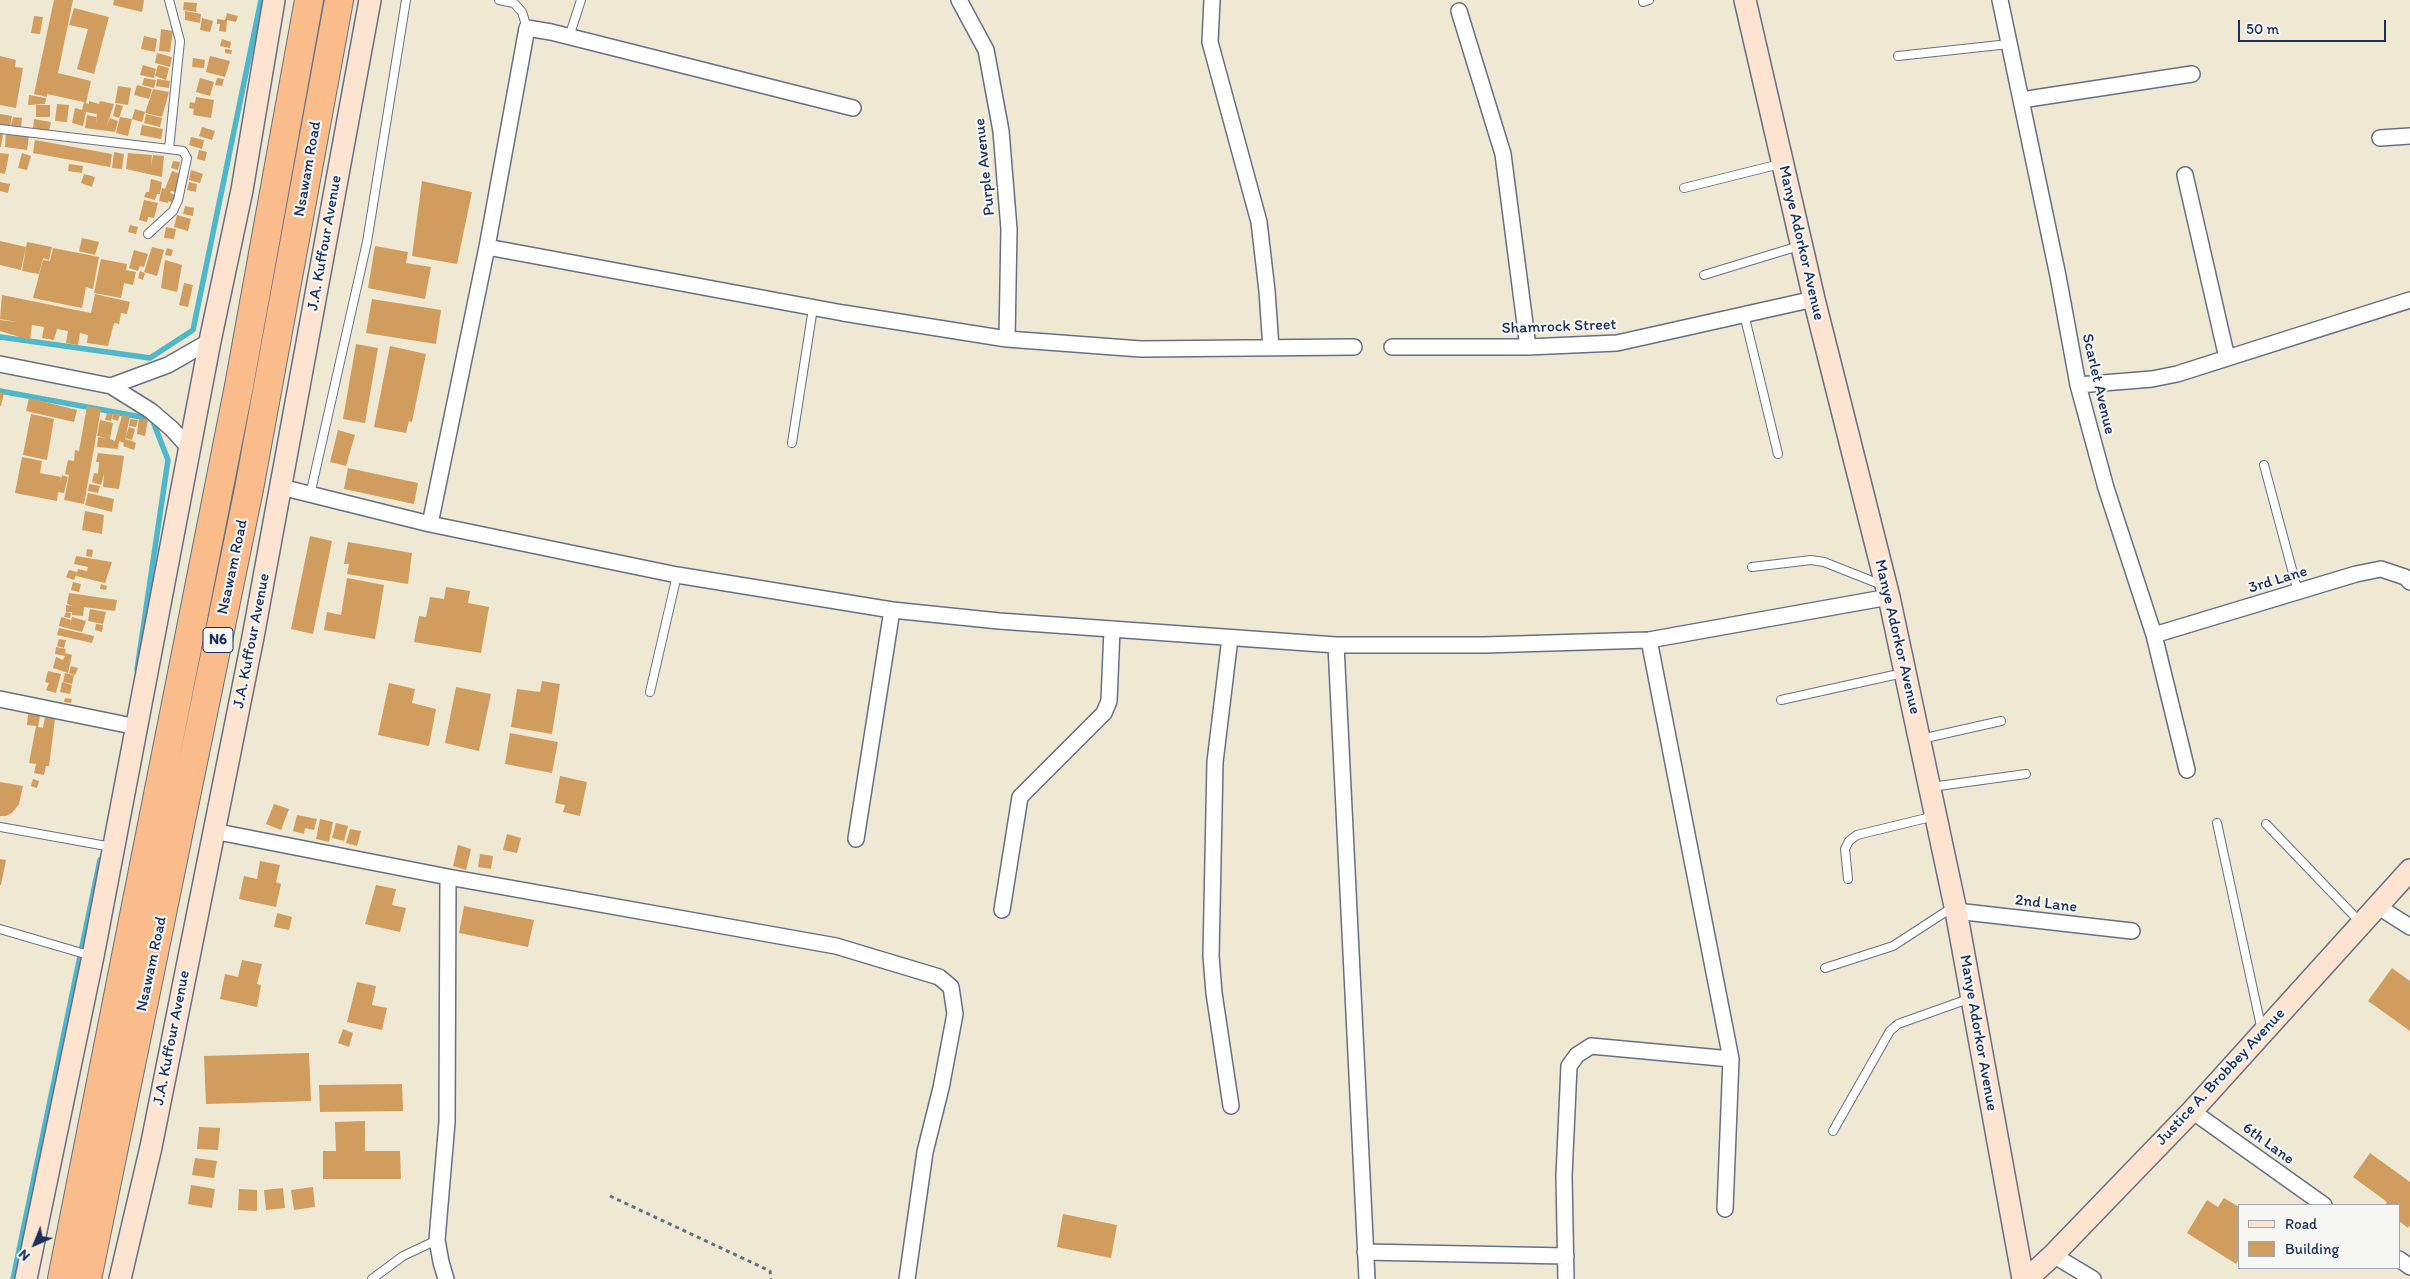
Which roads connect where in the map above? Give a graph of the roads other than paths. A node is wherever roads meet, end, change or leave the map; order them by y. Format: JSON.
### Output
{"nodes":[{"id":1,"x":169,"y":0,"type":"edge"},
{"id":2,"x":274,"y":0,"type":"edge"},
{"id":3,"x":308,"y":0,"type":"edge"},
{"id":4,"x":339,"y":0,"type":"edge"},
{"id":5,"x":370,"y":0,"type":"edge"},
{"id":6,"x":406,"y":0,"type":"edge"},
{"id":7,"x":499,"y":0,"type":"edge"},
{"id":8,"x":581,"y":0,"type":"edge"},
{"id":9,"x":959,"y":0,"type":"edge"},
{"id":10,"x":1212,"y":0,"type":"edge"},
{"id":11,"x":1745,"y":0,"type":"edge"},
{"id":12,"x":2000,"y":0,"type":"edge"},
{"id":13,"x":1459,"y":11,"type":"dead end"},
{"id":14,"x":527,"y":28,"type":"junction"},
{"id":15,"x":569,"y":37,"type":"junction"},
{"id":16,"x":2009,"y":44,"type":"junction"},
{"id":17,"x":1898,"y":56,"type":"dead end"},
{"id":18,"x":2192,"y":74,"type":"dead end"},
{"id":19,"x":2021,"y":100,"type":"junction"},
{"id":20,"x":853,"y":108,"type":"dead end"},
{"id":21,"x":0,"y":129,"type":"edge"},
{"id":22,"x":2410,"y":136,"type":"edge"},
{"id":23,"x":2380,"y":138,"type":"dead end"},
{"id":24,"x":169,"y":149,"type":"junction"},
{"id":25,"x":1782,"y":163,"type":"junction"},
{"id":26,"x":2185,"y":175,"type":"dead end"},
{"id":27,"x":1684,"y":188,"type":"dead end"},
{"id":28,"x":148,"y":234,"type":"dead end"},
{"id":29,"x":1801,"y":246,"type":"junction"},
{"id":30,"x":487,"y":248,"type":"junction"},
{"id":31,"x":1704,"y":275,"type":"dead end"},
{"id":32,"x":1814,"y":298,"type":"junction"},
{"id":33,"x":2410,"y":300,"type":"edge"},
{"id":34,"x":813,"y":308,"type":"junction"},
{"id":35,"x":1744,"y":314,"type":"junction"},
{"id":36,"x":1006,"y":339,"type":"junction"},
{"id":37,"x":210,"y":341,"type":"junction"},
{"id":38,"x":1354,"y":347,"type":"dead end"},
{"id":39,"x":1392,"y":347,"type":"dead end"},
{"id":40,"x":1528,"y":347,"type":"junction"},
{"id":41,"x":1271,"y":348,"type":"junction"},
{"id":42,"x":2227,"y":358,"type":"junction"},
{"id":43,"x":0,"y":364,"type":"edge"},
{"id":44,"x":2078,"y":385,"type":"junction"},
{"id":45,"x":111,"y":386,"type":"junction"},
{"id":46,"x":792,"y":443,"type":"dead end"},
{"id":47,"x":191,"y":450,"type":"junction"},
{"id":48,"x":1778,"y":454,"type":"dead end"},
{"id":49,"x":2264,"y":465,"type":"dead end"},
{"id":50,"x":281,"y":487,"type":"junction"},
{"id":51,"x":310,"y":495,"type":"junction"},
{"id":52,"x":430,"y":524,"type":"junction"},
{"id":53,"x":1752,"y":567,"type":"dead end"},
{"id":54,"x":678,"y":575,"type":"junction"},
{"id":55,"x":2410,"y":582,"type":"edge"},
{"id":56,"x":1888,"y":592,"type":"junction"},
{"id":57,"x":2298,"y":592,"type":"junction"},
{"id":58,"x":892,"y":610,"type":"junction"},
{"id":59,"x":1112,"y":629,"type":"junction"},
{"id":60,"x":2154,"y":634,"type":"junction"},
{"id":61,"x":1230,"y":638,"type":"junction"},
{"id":62,"x":1649,"y":640,"type":"junction"},
{"id":63,"x":1336,"y":645,"type":"junction"},
{"id":64,"x":1905,"y":673,"type":"junction"},
{"id":65,"x":650,"y":692,"type":"dead end"},
{"id":66,"x":0,"y":699,"type":"edge"},
{"id":67,"x":1781,"y":700,"type":"dead end"},
{"id":68,"x":2001,"y":721,"type":"dead end"},
{"id":69,"x":137,"y":727,"type":"junction"},
{"id":70,"x":1919,"y":740,"type":"junction"},
{"id":71,"x":2187,"y":770,"type":"dead end"},
{"id":72,"x":2026,"y":774,"type":"dead end"},
{"id":73,"x":1929,"y":787,"type":"junction"},
{"id":74,"x":1935,"y":816,"type":"junction"},
{"id":75,"x":2216,"y":823,"type":"dead end"},
{"id":76,"x":2266,"y":824,"type":"dead end"},
{"id":77,"x":0,"y":827,"type":"edge"},
{"id":78,"x":213,"y":831,"type":"junction"},
{"id":79,"x":856,"y":839,"type":"dead end"},
{"id":80,"x":114,"y":848,"type":"junction"},
{"id":81,"x":2410,"y":870,"type":"edge"},
{"id":82,"x":448,"y":877,"type":"junction"},
{"id":83,"x":1848,"y":879,"type":"dead end"},
{"id":84,"x":2377,"y":906,"type":"junction"},
{"id":85,"x":1955,"y":908,"type":"junction"},
{"id":86,"x":1002,"y":910,"type":"dead end"},
{"id":87,"x":2361,"y":924,"type":"junction"},
{"id":88,"x":2410,"y":927,"type":"edge"},
{"id":89,"x":0,"y":929,"type":"edge"},
{"id":90,"x":2132,"y":931,"type":"dead end"},
{"id":91,"x":93,"y":956,"type":"junction"},
{"id":92,"x":1825,"y":968,"type":"dead end"},
{"id":93,"x":1971,"y":997,"type":"junction"},
{"id":94,"x":2262,"y":1033,"type":"junction"},
{"id":95,"x":1731,"y":1058,"type":"junction"},
{"id":96,"x":1231,"y":1106,"type":"dead end"},
{"id":97,"x":2192,"y":1111,"type":"junction"},
{"id":98,"x":1834,"y":1131,"type":"dead end"},
{"id":99,"x":2323,"y":1204,"type":"edge"},
{"id":100,"x":1725,"y":1209,"type":"dead end"},
{"id":101,"x":437,"y":1240,"type":"junction"},
{"id":102,"x":1365,"y":1252,"type":"junction"},
{"id":103,"x":2053,"y":1255,"type":"junction"},
{"id":104,"x":1566,"y":1256,"type":"junction"},
{"id":105,"x":2410,"y":1272,"type":"edge"},
{"id":106,"x":26,"y":1279,"type":"edge"},
{"id":107,"x":62,"y":1279,"type":"edge"},
{"id":108,"x":87,"y":1279,"type":"edge"},
{"id":109,"x":120,"y":1279,"type":"edge"},
{"id":110,"x":372,"y":1279,"type":"edge"},
{"id":111,"x":446,"y":1279,"type":"edge"},
{"id":112,"x":907,"y":1279,"type":"edge"},
{"id":113,"x":1367,"y":1279,"type":"edge"},
{"id":114,"x":1566,"y":1279,"type":"edge"},
{"id":115,"x":2023,"y":1279,"type":"edge"},
{"id":116,"x":2027,"y":1279,"type":"edge"},
{"id":117,"x":2093,"y":1279,"type":"edge"},
{"id":118,"x":2405,"y":1279,"type":"edge"}],
"edges":[{"from":1,"to":24,"type":"lane"},
{"from":2,"to":37,"type":"main road"},
{"from":3,"to":107,"type":"highway","name":"Nsawam Road","number":"N6"},
{"from":4,"to":108,"type":"highway","name":"Nsawam Road","number":"N6"},
{"from":5,"to":50,"type":"main road","name":"J.A. Kuffour Avenue"},
{"from":6,"to":51,"type":"lane"},
{"from":7,"to":14,"type":"lane"},
{"from":8,"to":15,"type":"lane"},
{"from":9,"to":36,"type":"street","name":"Purple Avenue"},
{"from":10,"to":41,"type":"street"},
{"from":11,"to":25,"type":"main road","name":"Manye Adorkor Avenue"},
{"from":12,"to":16,"type":"street","name":"Scarlet Avenue"},
{"from":13,"to":40,"type":"street"},
{"from":14,"to":15,"type":"street"},
{"from":14,"to":30,"type":"street"},
{"from":15,"to":20,"type":"street"},
{"from":16,"to":17,"type":"lane"},
{"from":16,"to":19,"type":"street","name":"Scarlet Avenue"},
{"from":18,"to":19,"type":"street"},
{"from":19,"to":44,"type":"street","name":"Scarlet Avenue"},
{"from":21,"to":24,"type":"lane"},
{"from":22,"to":23,"type":"street"},
{"from":24,"to":28,"type":"lane"},
{"from":25,"to":27,"type":"lane"},
{"from":25,"to":29,"type":"main road","name":"Manye Adorkor Avenue"},
{"from":26,"to":42,"type":"street"},
{"from":29,"to":31,"type":"lane"},
{"from":29,"to":32,"type":"main road","name":"Manye Adorkor Avenue"},
{"from":30,"to":34,"type":"street"},
{"from":30,"to":52,"type":"street"},
{"from":32,"to":35,"type":"street","name":"Shamrock Street"},
{"from":32,"to":56,"type":"main road","name":"Manye Adorkor Avenue"},
{"from":33,"to":42,"type":"street"},
{"from":34,"to":36,"type":"street"},
{"from":34,"to":46,"type":"lane"},
{"from":35,"to":40,"type":"street","name":"Shamrock Street"},
{"from":35,"to":48,"type":"lane"},
{"from":36,"to":41,"type":"street"},
{"from":37,"to":45,"type":"street"},
{"from":37,"to":47,"type":"main road"},
{"from":38,"to":41,"type":"street"},
{"from":39,"to":40,"type":"street","name":"Shamrock Street"},
{"from":42,"to":44,"type":"street"},
{"from":43,"to":45,"type":"street"},
{"from":44,"to":60,"type":"street","name":"Scarlet Avenue"},
{"from":45,"to":47,"type":"street"},
{"from":47,"to":69,"type":"main road"},
{"from":49,"to":57,"type":"lane"},
{"from":50,"to":51,"type":"street"},
{"from":50,"to":78,"type":"main road","name":"J.A. Kuffour Avenue"},
{"from":51,"to":52,"type":"street"},
{"from":52,"to":54,"type":"street"},
{"from":53,"to":56,"type":"lane"},
{"from":54,"to":58,"type":"street"},
{"from":54,"to":65,"type":"lane"},
{"from":55,"to":57,"type":"street","name":"3rd Lane"},
{"from":56,"to":62,"type":"street"},
{"from":56,"to":64,"type":"main road","name":"Manye Adorkor Avenue"},
{"from":57,"to":60,"type":"street","name":"3rd Lane"},
{"from":58,"to":59,"type":"street"},
{"from":58,"to":79,"type":"street"},
{"from":59,"to":61,"type":"street"},
{"from":59,"to":86,"type":"street"},
{"from":60,"to":71,"type":"street","name":"Scarlet Avenue"},
{"from":61,"to":63,"type":"street"},
{"from":61,"to":96,"type":"street"},
{"from":62,"to":63,"type":"street"},
{"from":62,"to":95,"type":"street"},
{"from":63,"to":102,"type":"street"},
{"from":64,"to":67,"type":"lane"},
{"from":64,"to":70,"type":"main road","name":"Manye Adorkor Avenue"},
{"from":66,"to":69,"type":"street"},
{"from":68,"to":70,"type":"lane"},
{"from":69,"to":80,"type":"main road"},
{"from":70,"to":73,"type":"main road","name":"Manye Adorkor Avenue"},
{"from":72,"to":73,"type":"lane"},
{"from":73,"to":74,"type":"main road","name":"Manye Adorkor Avenue"},
{"from":74,"to":83,"type":"lane"},
{"from":74,"to":85,"type":"main road","name":"Manye Adorkor Avenue"},
{"from":75,"to":94,"type":"lane"},
{"from":76,"to":87,"type":"lane"},
{"from":77,"to":80,"type":"lane"},
{"from":78,"to":82,"type":"street"},
{"from":78,"to":109,"type":"main road","name":"J.A. Kuffour Avenue"},
{"from":80,"to":91,"type":"main road"},
{"from":81,"to":84,"type":"main road","name":"Justice A. Brobbey Avenue"},
{"from":82,"to":101,"type":"street"},
{"from":82,"to":112,"type":"street"},
{"from":84,"to":87,"type":"main road","name":"Justice A. Brobbey Avenue"},
{"from":84,"to":88,"type":"street"},
{"from":85,"to":90,"type":"street","name":"2nd Lane"},
{"from":85,"to":92,"type":"lane"},
{"from":85,"to":93,"type":"main road","name":"Manye Adorkor Avenue"},
{"from":87,"to":94,"type":"main road","name":"Justice A. Brobbey Avenue"},
{"from":89,"to":91,"type":"lane"},
{"from":91,"to":106,"type":"main road"},
{"from":93,"to":98,"type":"lane"},
{"from":93,"to":115,"type":"main road","name":"Manye Adorkor Avenue"},
{"from":94,"to":97,"type":"main road","name":"Justice A. Brobbey Avenue"},
{"from":95,"to":100,"type":"street"},
{"from":95,"to":104,"type":"street"},
{"from":97,"to":99,"type":"street","name":"6th Lane"},
{"from":97,"to":103,"type":"main road","name":"Justice A. Brobbey Avenue"},
{"from":101,"to":110,"type":"lane"},
{"from":101,"to":111,"type":"street"},
{"from":102,"to":104,"type":"street"},
{"from":102,"to":113,"type":"street"},
{"from":103,"to":116,"type":"main road","name":"Justice A. Brobbey Avenue"},
{"from":103,"to":117,"type":"street"},
{"from":104,"to":114,"type":"street"},
{"from":105,"to":118,"type":"street"}]}
